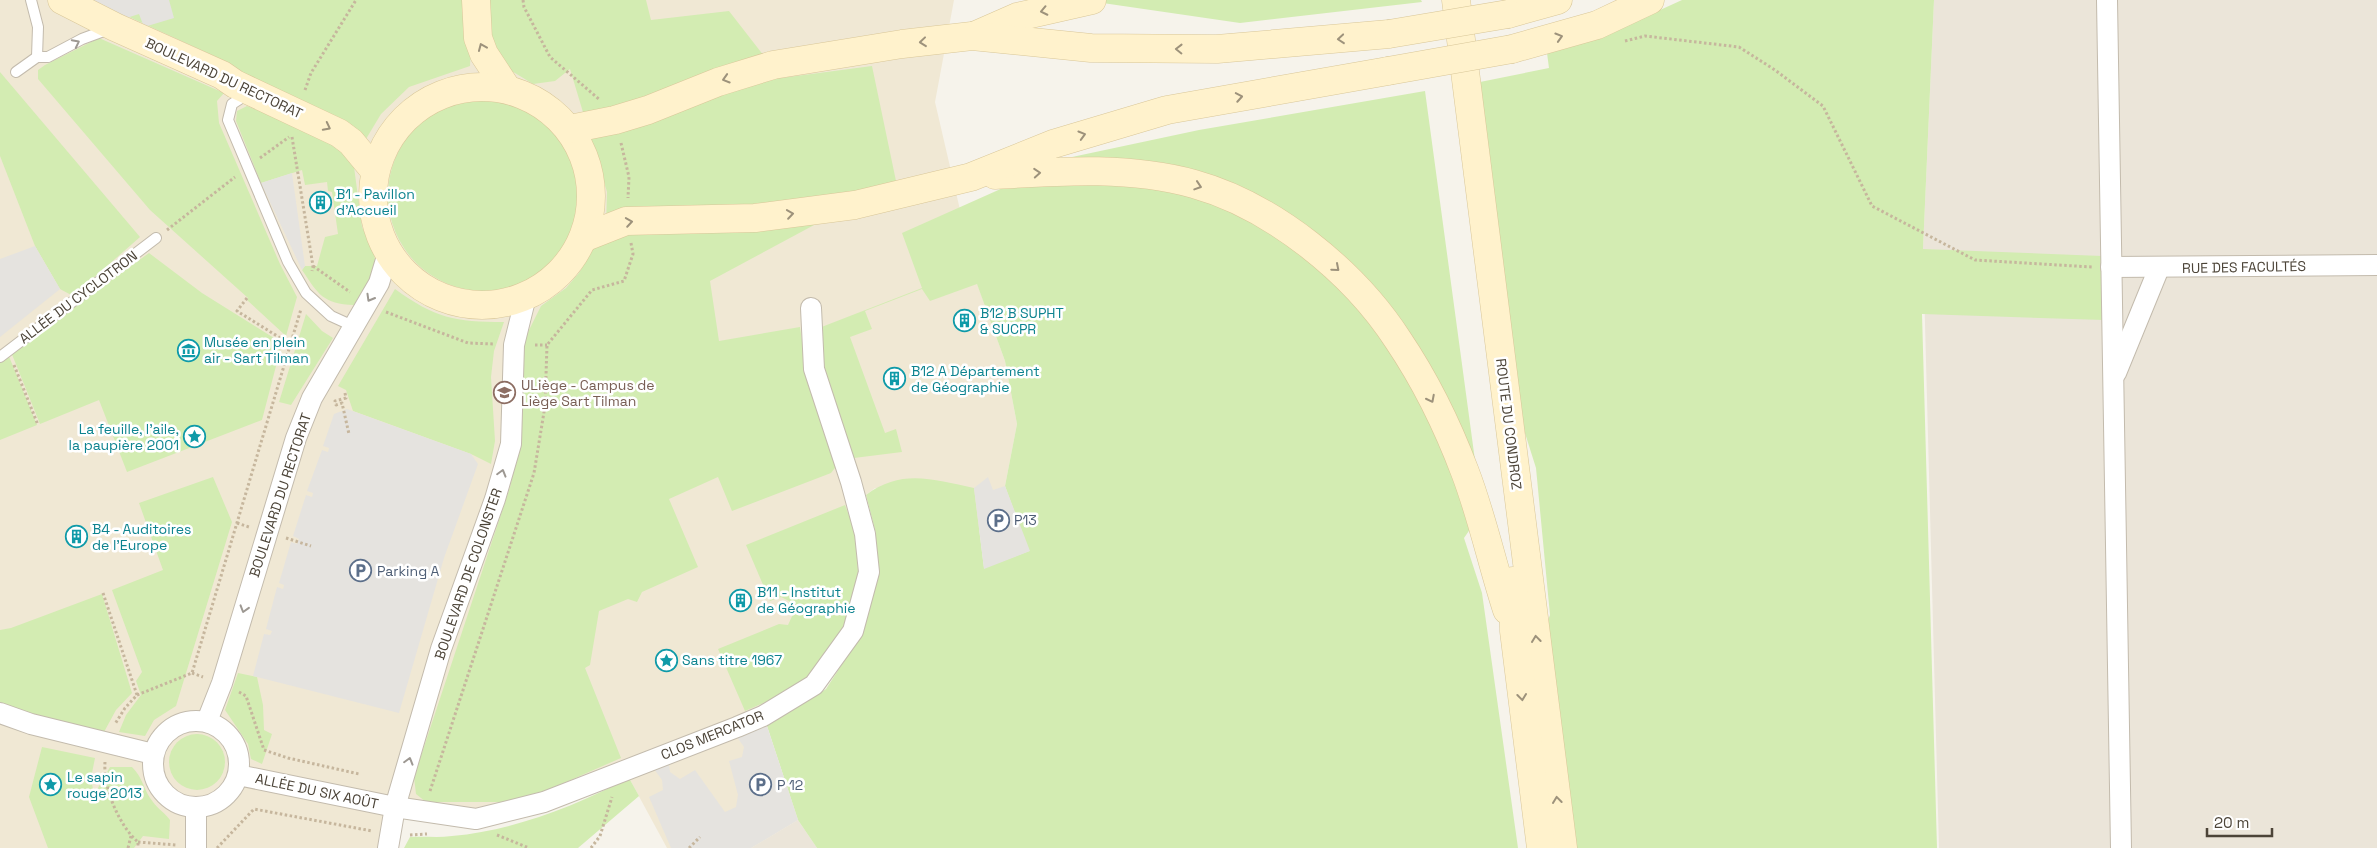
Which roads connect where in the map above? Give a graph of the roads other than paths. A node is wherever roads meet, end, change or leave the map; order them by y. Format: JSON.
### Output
{"nodes":[{"id":1,"x":31,"y":0,"type":"edge"},
{"id":2,"x":62,"y":0,"type":"edge"},
{"id":3,"x":476,"y":0,"type":"edge"},
{"id":4,"x":1092,"y":0,"type":"edge"},
{"id":5,"x":1438,"y":0,"type":"edge"},
{"id":6,"x":1456,"y":0,"type":"edge"},
{"id":7,"x":1558,"y":0,"type":"edge"},
{"id":8,"x":1650,"y":0,"type":"edge"},
{"id":9,"x":2107,"y":0,"type":"edge"},
{"id":10,"x":115,"y":27,"type":"junction"},
{"id":11,"x":972,"y":36,"type":"junction"},
{"id":12,"x":37,"y":57,"type":"junction"},
{"id":13,"x":16,"y":72,"type":"dead end"},
{"id":14,"x":507,"y":89,"type":"junction"},
{"id":15,"x":252,"y":92,"type":"junction"},
{"id":16,"x":570,"y":130,"type":"junction"},
{"id":17,"x":375,"y":171,"type":"junction"},
{"id":18,"x":971,"y":177,"type":"junction"},
{"id":19,"x":156,"y":238,"type":"road end"},
{"id":20,"x":583,"y":238,"type":"junction"},
{"id":21,"x":388,"y":253,"type":"junction"},
{"id":22,"x":2377,"y":265,"type":"edge"},
{"id":23,"x":2111,"y":268,"type":"junction"},
{"id":24,"x":2159,"y":268,"type":"junction"},
{"id":25,"x":526,"y":296,"type":"junction"},
{"id":26,"x":811,"y":308,"type":"dead end"},
{"id":27,"x":353,"y":326,"type":"junction"},
{"id":28,"x":4,"y":354,"type":"edge"},
{"id":29,"x":2114,"y":379,"type":"junction"},
{"id":30,"x":1514,"y":631,"type":"junction"},
{"id":31,"x":0,"y":714,"type":"edge"},
{"id":32,"x":207,"y":721,"type":"junction"},
{"id":33,"x":153,"y":754,"type":"junction"},
{"id":34,"x":238,"y":775,"type":"junction"},
{"id":35,"x":196,"y":808,"type":"junction"},
{"id":36,"x":395,"y":808,"type":"junction"},
{"id":37,"x":389,"y":841,"type":"edge"},
{"id":38,"x":196,"y":848,"type":"edge"},
{"id":39,"x":1541,"y":848,"type":"edge"},
{"id":40,"x":1563,"y":848,"type":"edge"},
{"id":41,"x":2121,"y":848,"type":"edge"}],
"edges":[{"from":1,"to":12,"type":"lane"},
{"from":2,"to":10,"type":"main road","name":"BOULEVARD DU RECTORAT"},
{"from":14,"to":3,"type":"main road","one_way":true},
{"from":4,"to":11,"type":"main road","one_way":true},
{"from":5,"to":30,"type":"main road","name":"ROUTE DU CONDROZ"},
{"from":40,"to":6,"type":"main road","name":"ROUTE DU CONDROZ","one_way":true},
{"from":7,"to":11,"type":"main road","one_way":true,"bridge":true},
{"from":18,"to":8,"type":"main road","one_way":true,"bridge":true},
{"from":9,"to":23,"type":"street"},
{"from":12,"to":10,"type":"lane","one_way":true},
{"from":10,"to":15,"type":"main road","name":"BOULEVARD DU RECTORAT"},
{"from":11,"to":16,"type":"main road","one_way":true},
{"from":12,"to":13,"type":"lane"},
{"from":14,"to":16,"type":"main road"},
{"from":14,"to":17,"type":"main road"},
{"from":15,"to":17,"type":"main road","name":"BOULEVARD DU RECTORAT","one_way":true},
{"from":15,"to":27,"type":"lane"},
{"from":16,"to":20,"type":"main road"},
{"from":17,"to":21,"type":"main road"},
{"from":20,"to":18,"type":"main road","one_way":true},
{"from":18,"to":30,"type":"main road","one_way":true},
{"from":19,"to":28,"type":"lane","name":"ALLÉE DU CYCLOTRON"},
{"from":20,"to":25,"type":"main road"},
{"from":21,"to":25,"type":"main road"},
{"from":21,"to":27,"type":"street","name":"BOULEVARD DU RECTORAT","one_way":true},
{"from":22,"to":24,"type":"street","name":"RUE DES FACULTÉS"},
{"from":23,"to":24,"type":"street","name":"RUE DES FACULTÉS"},
{"from":23,"to":29,"type":"street"},
{"from":24,"to":29,"type":"street"},
{"from":36,"to":25,"type":"street","name":"BOULEVARD DE COLONSTER","one_way":true},
{"from":26,"to":36,"type":"street","name":"CLOS MERCATOR"},
{"from":27,"to":32,"type":"street","name":"BOULEVARD DU RECTORAT","one_way":true},
{"from":29,"to":41,"type":"street"},
{"from":30,"to":39,"type":"main road","name":"ROUTE DU CONDROZ","one_way":true},
{"from":31,"to":33,"type":"street"},
{"from":32,"to":33,"type":"street"},
{"from":32,"to":34,"type":"street"},
{"from":33,"to":35,"type":"street"},
{"from":34,"to":35,"type":"street"},
{"from":34,"to":36,"type":"street","name":"ALLÉE DU SIX AOÛT"},
{"from":35,"to":38,"type":"street"},
{"from":36,"to":37,"type":"street","name":"BOULEVARD DE COLONSTER"}]}
